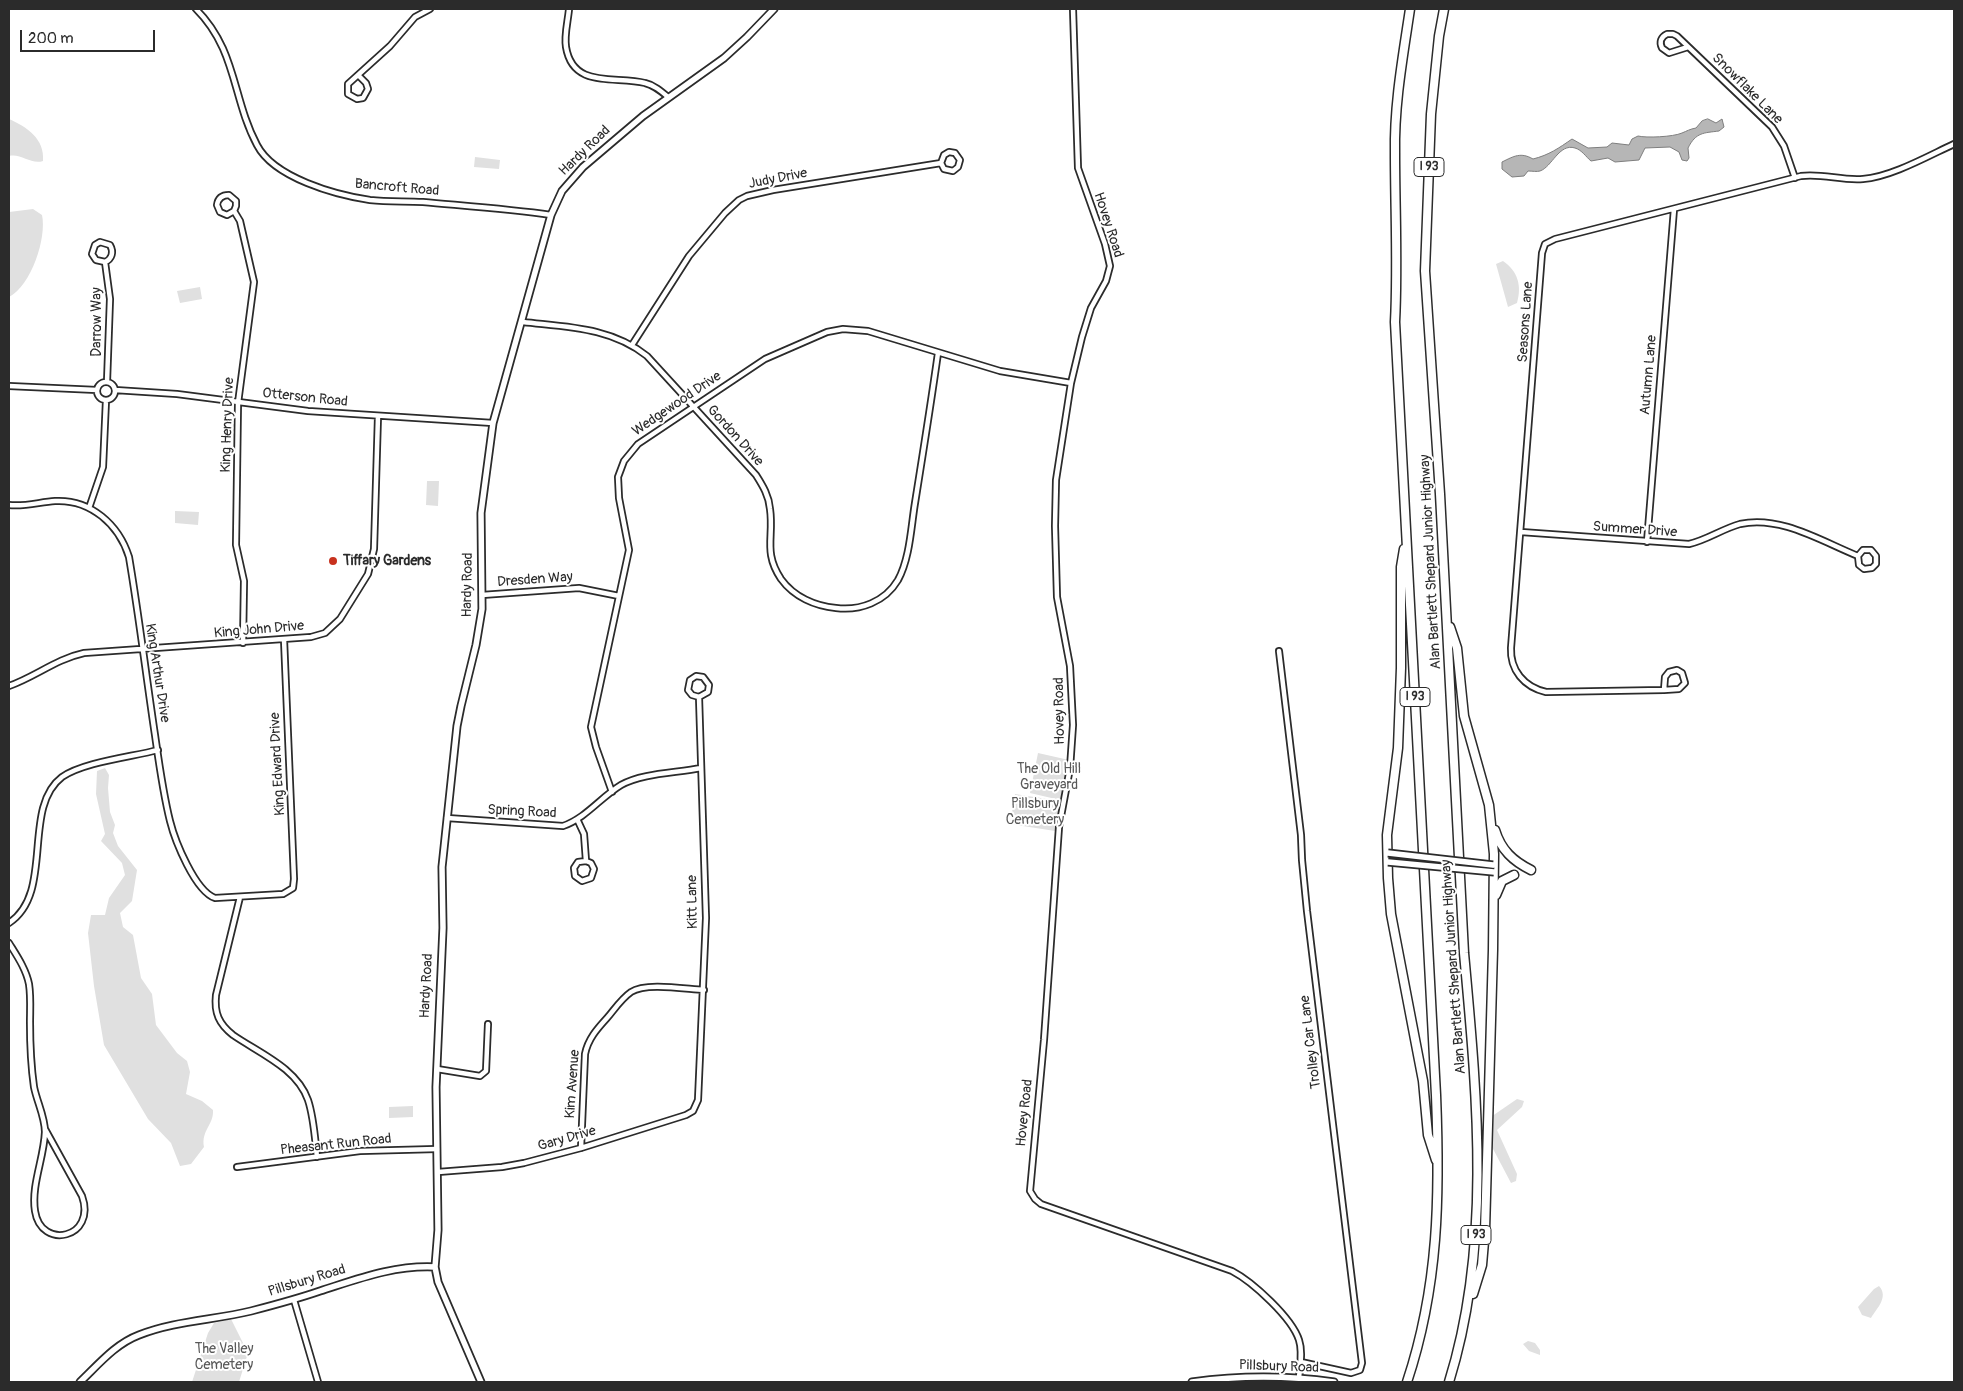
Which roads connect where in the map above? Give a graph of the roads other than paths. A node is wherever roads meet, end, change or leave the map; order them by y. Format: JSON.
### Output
{"nodes":[{"id":1,"x":196,"y":9,"type":"edge"},
{"id":2,"x":430,"y":9,"type":"edge"},
{"id":3,"x":569,"y":9,"type":"edge"},
{"id":4,"x":774,"y":9,"type":"edge"},
{"id":5,"x":1073,"y":9,"type":"edge"},
{"id":6,"x":1410,"y":9,"type":"edge"},
{"id":7,"x":1444,"y":9,"type":"edge"},
{"id":8,"x":1688,"y":47,"type":"junction"},
{"id":9,"x":358,"y":75,"type":"junction"},
{"id":10,"x":668,"y":98,"type":"junction"},
{"id":11,"x":1954,"y":144,"type":"edge"},
{"id":12,"x":941,"y":163,"type":"junction"},
{"id":13,"x":1795,"y":178,"type":"junction"},
{"id":14,"x":1674,"y":209,"type":"junction"},
{"id":15,"x":234,"y":211,"type":"junction"},
{"id":16,"x":551,"y":215,"type":"junction"},
{"id":17,"x":105,"y":262,"type":"junction"},
{"id":18,"x":523,"y":322,"type":"junction"},
{"id":19,"x":632,"y":345,"type":"junction"},
{"id":20,"x":938,"y":353,"type":"junction"},
{"id":21,"x":107,"y":382,"type":"junction"},
{"id":22,"x":1071,"y":383,"type":"junction"},
{"id":23,"x":9,"y":386,"type":"edge"},
{"id":24,"x":97,"y":390,"type":"junction"},
{"id":25,"x":115,"y":390,"type":"junction"},
{"id":26,"x":106,"y":400,"type":"junction"},
{"id":27,"x":238,"y":403,"type":"junction"},
{"id":28,"x":694,"y":407,"type":"junction"},
{"id":29,"x":378,"y":416,"type":"junction"},
{"id":30,"x":493,"y":423,"type":"junction"},
{"id":31,"x":9,"y":505,"type":"edge"},
{"id":32,"x":89,"y":508,"type":"junction"},
{"id":33,"x":1521,"y":532,"type":"junction"},
{"id":34,"x":1647,"y":542,"type":"junction"},
{"id":35,"x":1406,"y":543,"type":"junction"},
{"id":36,"x":1858,"y":556,"type":"junction"},
{"id":37,"x":482,"y":595,"type":"junction"},
{"id":38,"x":619,"y":596,"type":"junction"},
{"id":39,"x":1446,"y":618,"type":"junction"},
{"id":40,"x":284,"y":639,"type":"junction"},
{"id":41,"x":243,"y":642,"type":"junction"},
{"id":42,"x":143,"y":650,"type":"junction"},
{"id":43,"x":1279,"y":651,"type":"dead end"},
{"id":44,"x":9,"y":686,"type":"edge"},
{"id":45,"x":1664,"y":690,"type":"junction"},
{"id":46,"x":699,"y":697,"type":"junction"},
{"id":47,"x":158,"y":750,"type":"junction"},
{"id":48,"x":701,"y":768,"type":"junction"},
{"id":49,"x":612,"y":792,"type":"junction"},
{"id":50,"x":1490,"y":816,"type":"junction"},
{"id":51,"x":447,"y":818,"type":"junction"},
{"id":52,"x":577,"y":819,"type":"junction"},
{"id":53,"x":1388,"y":853,"type":"junction"},
{"id":54,"x":586,"y":860,"type":"junction"},
{"id":55,"x":1388,"y":862,"type":"junction"},
{"id":56,"x":1494,"y":868,"type":"junction"},
{"id":57,"x":1531,"y":870,"type":"dead end"},
{"id":58,"x":1514,"y":875,"type":"dead end"},
{"id":59,"x":293,"y":888,"type":"joint"},
{"id":60,"x":240,"y":897,"type":"junction"},
{"id":61,"x":1494,"y":902,"type":"junction"},
{"id":62,"x":9,"y":923,"type":"edge"},
{"id":63,"x":9,"y":943,"type":"edge"},
{"id":64,"x":704,"y":990,"type":"junction"},
{"id":65,"x":488,"y":1024,"type":"dead end"},
{"id":66,"x":437,"y":1069,"type":"junction"},
{"id":67,"x":696,"y":1107,"type":"joint"},
{"id":68,"x":45,"y":1129,"type":"junction"},
{"id":69,"x":580,"y":1148,"type":"junction"},
{"id":70,"x":437,"y":1150,"type":"junction"},
{"id":71,"x":317,"y":1157,"type":"junction"},
{"id":72,"x":237,"y":1168,"type":"dead end"},
{"id":73,"x":1439,"y":1171,"type":"junction"},
{"id":74,"x":438,"y":1172,"type":"junction"},
{"id":75,"x":435,"y":1267,"type":"junction"},
{"id":76,"x":294,"y":1300,"type":"junction"},
{"id":77,"x":1467,"y":1309,"type":"junction"},
{"id":78,"x":1301,"y":1362,"type":"junction"},
{"id":79,"x":1298,"y":1378,"type":"junction"},
{"id":80,"x":80,"y":1382,"type":"edge"},
{"id":81,"x":318,"y":1382,"type":"edge"},
{"id":82,"x":482,"y":1382,"type":"edge"},
{"id":83,"x":1192,"y":1382,"type":"edge"},
{"id":84,"x":1334,"y":1382,"type":"edge"},
{"id":85,"x":1408,"y":1382,"type":"edge"},
{"id":86,"x":1448,"y":1382,"type":"edge"}],
"edges":[{"from":1,"to":16,"type":"street","name":"Bancroft Road"},
{"from":2,"to":9,"type":"street"},
{"from":3,"to":10,"type":"street"},
{"from":4,"to":10,"type":"street","name":"Hardy Road"},
{"from":5,"to":22,"type":"street","name":"Hovey Road"},
{"from":6,"to":35,"type":"highway","name":"Alan Bartlett Shepard Junior Highway","number":"I 93"},
{"from":7,"to":39,"type":"highway","name":"Alan Bartlett Shepard Junior Highway","number":"I 93"},
{"from":8,"to":8,"type":"street","name":"Snowflake Lane"},
{"from":8,"to":13,"type":"street","name":"Snowflake Lane"},
{"from":9,"to":9,"type":"street"},
{"from":10,"to":16,"type":"street","name":"Hardy Road"},
{"from":11,"to":13,"type":"street","name":"Seasons Lane"},
{"from":12,"to":12,"type":"street","name":"Judy Drive"},
{"from":12,"to":19,"type":"street","name":"Judy Drive"},
{"from":13,"to":14,"type":"street","name":"Seasons Lane"},
{"from":14,"to":33,"type":"street","name":"Seasons Lane"},
{"from":14,"to":34,"type":"street","name":"Autumn Lane"},
{"from":15,"to":15,"type":"street","name":"King Henry Drive"},
{"from":15,"to":27,"type":"street","name":"King Henry Drive"},
{"from":16,"to":18,"type":"street","name":"Hardy Road"},
{"from":17,"to":17,"type":"street","name":"Darrow Way"},
{"from":17,"to":21,"type":"street","name":"Darrow Way"},
{"from":18,"to":19,"type":"street","name":"Gordon Drive"},
{"from":18,"to":30,"type":"street","name":"Hardy Road"},
{"from":19,"to":28,"type":"street","name":"Gordon Drive"},
{"from":20,"to":22,"type":"street","name":"Wedgewood Drive"},
{"from":20,"to":28,"type":"street","name":"Wedgewood Drive"},
{"from":20,"to":28,"type":"street","name":"Gordon Drive"},
{"from":21,"to":24,"type":"street"},
{"from":21,"to":25,"type":"street"},
{"from":22,"to":78,"type":"street","name":"Hovey Road"},
{"from":23,"to":24,"type":"street"},
{"from":24,"to":26,"type":"street"},
{"from":25,"to":26,"type":"street"},
{"from":25,"to":27,"type":"street","name":"Otterson Road"},
{"from":26,"to":32,"type":"street"},
{"from":27,"to":29,"type":"street","name":"Otterson Road"},
{"from":27,"to":41,"type":"street","name":"King Henry Drive"},
{"from":28,"to":38,"type":"street","name":"Wedgewood Drive"},
{"from":29,"to":30,"type":"street","name":"Otterson Road"},
{"from":29,"to":40,"type":"street","name":"King John Drive"},
{"from":30,"to":37,"type":"street","name":"Hardy Road"},
{"from":31,"to":32,"type":"street","name":"King Arthur Drive"},
{"from":32,"to":42,"type":"street","name":"King Arthur Drive"},
{"from":33,"to":34,"type":"street","name":"Summer Drive"},
{"from":33,"to":45,"type":"street","name":"Seasons Lane"},
{"from":34,"to":36,"type":"street","name":"Summer Drive"},
{"from":35,"to":53,"type":"highway"},
{"from":35,"to":73,"type":"highway","name":"Alan Bartlett Shepard Junior Highway","number":"I 93"},
{"from":36,"to":36,"type":"street","name":"Summer Drive"},
{"from":37,"to":38,"type":"street","name":"Dresden Way"},
{"from":37,"to":51,"type":"street","name":"Hardy Road"},
{"from":38,"to":49,"type":"street","name":"Wedgewood Drive"},
{"from":39,"to":50,"type":"highway"},
{"from":39,"to":77,"type":"highway","name":"Alan Bartlett Shepard Junior Highway","number":"I 93"},
{"from":40,"to":41,"type":"street","name":"King John Drive"},
{"from":40,"to":59,"type":"street","name":"King Edward Drive"},
{"from":41,"to":42,"type":"street","name":"King John Drive"},
{"from":42,"to":44,"type":"street","name":"King John Drive"},
{"from":42,"to":47,"type":"street","name":"King Arthur Drive"},
{"from":43,"to":78,"type":"street","name":"Trolley Car Lane"},
{"from":45,"to":45,"type":"street","name":"Seasons Lane"},
{"from":46,"to":46,"type":"street","name":"Kitt Lane"},
{"from":46,"to":48,"type":"street","name":"Kitt Lane"},
{"from":47,"to":60,"type":"street","name":"King Arthur Drive"},
{"from":47,"to":62,"type":"street"},
{"from":48,"to":49,"type":"street","name":"Spring Road"},
{"from":48,"to":64,"type":"street","name":"Kitt Lane"},
{"from":49,"to":52,"type":"street","name":"Spring Road"},
{"from":50,"to":56,"type":"highway"},
{"from":50,"to":57,"type":"highway"},
{"from":51,"to":52,"type":"street","name":"Spring Road"},
{"from":51,"to":66,"type":"street","name":"Hardy Road"},
{"from":52,"to":54,"type":"street"},
{"from":53,"to":55,"type":"highway"},
{"from":53,"to":56,"type":"street","bridge":true},
{"from":54,"to":54,"type":"street"},
{"from":55,"to":56,"type":"street","bridge":true},
{"from":55,"to":73,"type":"highway"},
{"from":56,"to":61,"type":"highway"},
{"from":58,"to":61,"type":"highway"},
{"from":59,"to":60,"type":"street","name":"King Arthur Drive"},
{"from":60,"to":71,"type":"street"},
{"from":61,"to":77,"type":"highway"},
{"from":63,"to":68,"type":"street"},
{"from":64,"to":67,"type":"street","name":"Kitt Lane"},
{"from":64,"to":69,"type":"street","name":"Kim Avenue"},
{"from":65,"to":66,"type":"street"},
{"from":66,"to":70,"type":"street","name":"Hardy Road"},
{"from":67,"to":69,"type":"street","name":"Gary Drive"},
{"from":68,"to":68,"type":"street"},
{"from":69,"to":74,"type":"street","name":"Gary Drive"},
{"from":70,"to":71,"type":"street","name":"Pheasant Run Road"},
{"from":70,"to":74,"type":"street","name":"Hardy Road"},
{"from":71,"to":72,"type":"street","name":"Pheasant Run Road"},
{"from":73,"to":85,"type":"highway","name":"Alan Bartlett Shepard Junior Highway","number":"I 93"},
{"from":74,"to":75,"type":"street","name":"Hardy Road"},
{"from":75,"to":76,"type":"street","name":"Pillsbury Road"},
{"from":75,"to":82,"type":"street"},
{"from":76,"to":80,"type":"street","name":"Pillsbury Road"},
{"from":76,"to":81,"type":"street"},
{"from":77,"to":86,"type":"highway","name":"Alan Bartlett Shepard Junior Highway","number":"I 93"},
{"from":78,"to":79,"type":"street","name":"Hovey Road"},
{"from":79,"to":83,"type":"street","name":"Pillsbury Road"},
{"from":79,"to":84,"type":"street","name":"Pillsbury Road"}]}
